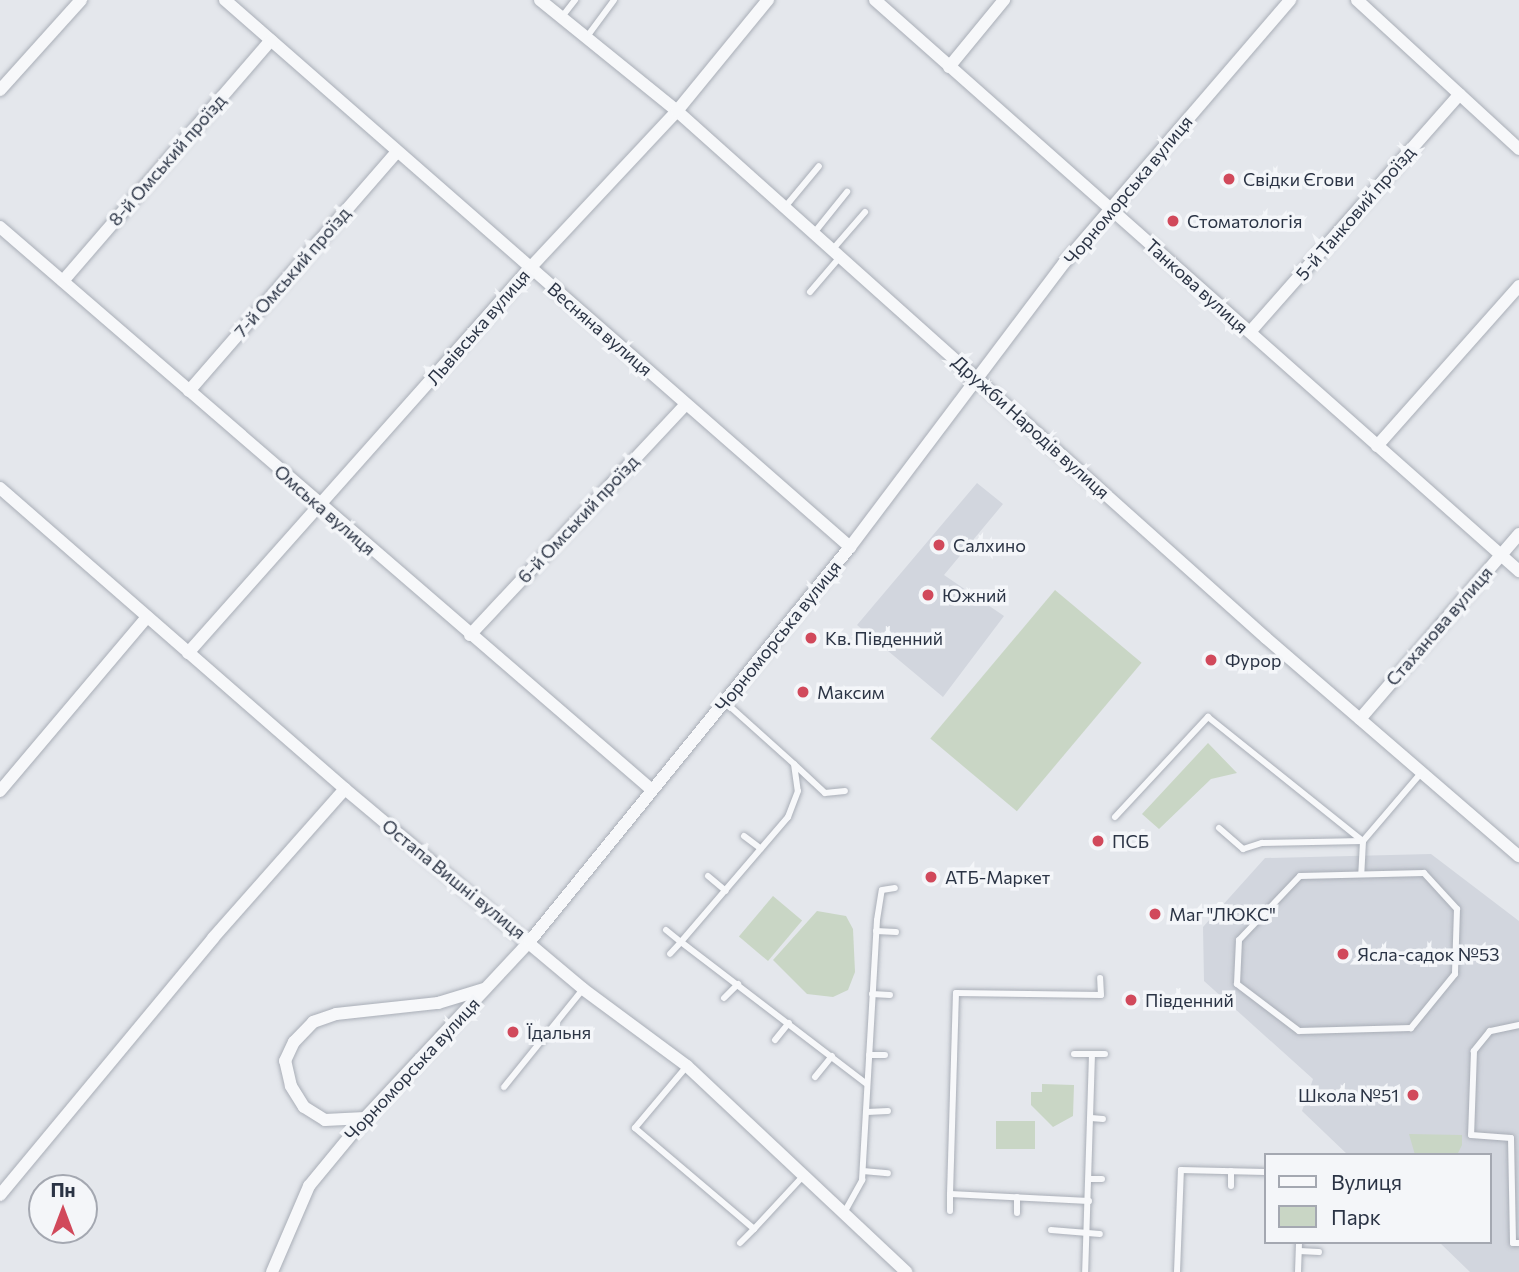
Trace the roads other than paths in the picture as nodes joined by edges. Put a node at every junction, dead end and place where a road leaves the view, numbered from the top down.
1 (80, 0) edge
2 (225, 0) edge
3 (540, 0) edge
4 (575, 0) edge
5 (614, 0) edge
6 (768, 0) edge
7 (875, 0) edge
8 (1004, 0) edge
9 (1290, 0) edge
10 (1357, 0) edge
11 (561, 18) junction
12 (586, 38) junction
13 (271, 40) junction
14 (949, 67) junction
15 (0, 90) edge
16 (1460, 94) junction
17 (677, 111) junction
18 (1519, 149) edge
19 (396, 153) junction
20 (819, 166) dead end
21 (847, 192) dead end
22 (785, 207) junction
23 (1111, 209) junction
24 (866, 212) dead end
25 (0, 227) edge
26 (814, 233) junction
27 (837, 253) junction
28 (530, 268) junction
29 (62, 281) junction
30 (1519, 286) edge
31 (810, 292) dead end
32 (1250, 332) junction
33 (978, 379) junction
34 (189, 391) junction
35 (686, 404) junction
36 (1377, 446) junction
37 (0, 488) edge
38 (320, 506) junction
39 (1519, 534) edge
40 (849, 547) junction
41 (1500, 555) junction
42 (1519, 571) edge
43 (147, 617) junction
44 (470, 635) junction
45 (188, 653) junction
46 (725, 702) junction
47 (1360, 719) junction
48 (794, 764) junction
49 (1424, 770) junction
50 (345, 789) junction
51 (652, 790) junction
52 (0, 791) edge
53 (845, 791) dead end
54 (1115, 817) dead end
55 (1219, 828) dead end
56 (744, 836) dead end
57 (1363, 841) junction
58 (761, 849) junction
59 (1519, 856) edge
60 (1361, 874) junction
61 (708, 876) dead end
62 (895, 888) dead end
63 (726, 891) junction
64 (666, 930) dead end
65 (876, 931) junction
66 (896, 932) dead end
67 (530, 941) junction
68 (681, 942) junction
69 (670, 954) dead end
70 (1100, 978) dead end
71 (738, 984) junction
72 (487, 988) junction
73 (583, 989) junction
74 (872, 994) junction
75 (890, 995) dead end
76 (724, 998) dead end
77 (789, 1023) junction
78 (1519, 1026) edge
79 (775, 1040) dead end
80 (1074, 1054) dead end
81 (1091, 1054) junction
82 (1104, 1054) dead end
83 (869, 1055) junction
84 (885, 1055) dead end
85 (832, 1056) junction
86 (687, 1066) junction
87 (815, 1077) dead end
88 (867, 1084) junction
89 (504, 1087) dead end
90 (888, 1111) dead end
91 (867, 1112) junction
92 (365, 1118) junction
93 (1091, 1118) junction
94 (1103, 1119) dead end
95 (863, 1171) junction
96 (1231, 1171) junction
97 (1264, 1172) edge
98 (888, 1173) dead end
99 (804, 1175) junction
100 (1089, 1179) junction
101 (1102, 1179) dead end
102 (1231, 1186) dead end
103 (950, 1194) junction
104 (0, 1195) edge
105 (1017, 1198) junction
106 (1089, 1201) junction
107 (950, 1211) dead end
108 (845, 1213) junction
109 (1017, 1213) dead end
110 (754, 1228) junction
111 (1051, 1230) dead end
112 (1087, 1231) junction
113 (1100, 1234) dead end
114 (740, 1243) dead end
115 (1519, 1243) edge
116 (1299, 1244) edge
117 (1299, 1251) junction
118 (1319, 1252) dead end
119 (272, 1272) edge
120 (906, 1272) edge
121 (1085, 1272) edge
122 (1177, 1272) edge
123 (1298, 1272) edge

1 - 15 street
2 - 13 street, Весняна вулиця
3 - 11 street, Дружби Народів вулиця
4 - 11 lane
5 - 12 lane
6 - 17 street, Львівська вулиця
7 - 14 street, Танкова вулиця
8 - 14 street
9 - 23 street, Чорноморська вулиця
10 - 16 street
11 - 12 street, Дружби Народів вулиця
12 - 17 street, Дружби Народів вулиця
13 - 19 street, Весняна вулиця
13 - 29 street, 8-й Омський проїзд
14 - 23 street, Танкова вулиця
16 - 18 street
16 - 32 street, 5-й Танковий проїзд
17 - 22 street, Дружби Народів вулиця
17 - 28 street, Львівська вулиця
19 - 28 street, Весняна вулиця
19 - 34 street, 7-й Омський проїзд
20 - 22 lane
21 - 26 lane
22 - 26 street, Дружби Народів вулиця
23 - 32 street, Танкова вулиця
23 - 33 street, Чорноморська вулиця
24 - 27 lane
25 - 29 street, Омська вулиця
26 - 27 street, Дружби Народів вулиця
27 - 31 lane
27 - 33 street, Дружби Народів вулиця
28 - 35 street, Весняна вулиця
28 - 38 street, Львівська вулиця
29 - 34 street, Омська вулиця
30 - 36 street
32 - 36 street, Танкова вулиця
33 - 40 street, Чорноморська вулиця
33 - 47 street, Дружби Народів вулиця
34 - 38 street, Омська вулиця
35 - 40 street, Весняна вулиця
35 - 44 street, 6-й Омський проїзд
36 - 41 street, Танкова вулиця
37 - 43 street, Остапа Вишні вулиця
38 - 44 street, Омська вулиця
38 - 45 street, Львівська вулиця
39 - 41 street, Стаханова вулиця
40 - 46 street, Чорноморська вулиця
41 - 42 street, Танкова вулиця
41 - 47 street, Стаханова вулиця
43 - 45 street, Остапа Вишні вулиця
43 - 52 street
44 - 51 street, Омська вулиця
45 - 50 street, Остапа Вишні вулиця
46 - 48 lane
46 - 51 street, Чорноморська вулиця
47 - 49 street, Дружби Народів вулиця
48 - 53 lane
48 - 58 lane
49 - 57 lane
49 - 59 street, Дружби Народів вулиця
50 - 67 street, Остапа Вишні вулиця
50 - 104 street
51 - 67 street, Чорноморська вулиця
54 - 57 lane
55 - 57 lane
56 - 58 lane
57 - 60 lane
58 - 63 lane
60 - 60 lane
61 - 63 lane
62 - 65 lane
63 - 68 lane
64 - 68 lane
65 - 66 lane
65 - 74 lane
67 - 72 street, Чорноморська вулиця
67 - 73 street, Остапа Вишні вулиця
68 - 69 lane
68 - 71 lane
70 - 103 lane
71 - 76 lane
71 - 77 lane
72 - 92 street, Чорноморська вулиця
72 - 92 street
73 - 86 street, Остапа Вишні вулиця
73 - 89 lane
74 - 75 lane
74 - 83 lane
77 - 79 lane
77 - 85 lane
78 - 115 lane
80 - 81 lane
81 - 82 lane
81 - 93 lane
83 - 84 lane
83 - 88 lane
85 - 87 lane
85 - 88 lane
86 - 99 street, Остапа Вишні вулиця
86 - 110 lane
88 - 91 lane
90 - 91 lane
91 - 95 lane
92 - 119 street, Чорноморська вулиця
93 - 94 lane
93 - 100 lane
95 - 98 lane
95 - 108 lane
96 - 97 lane
96 - 102 lane
96 - 122 lane
99 - 108 street, Остапа Вишні вулиця
99 - 110 lane
100 - 101 lane
100 - 106 lane
103 - 105 lane
103 - 107 lane
105 - 106 lane
105 - 109 lane
106 - 112 lane
108 - 120 street, Остапа Вишні вулиця
110 - 114 lane
111 - 112 lane
112 - 113 lane
112 - 121 lane
116 - 117 lane
117 - 118 lane
117 - 123 lane

